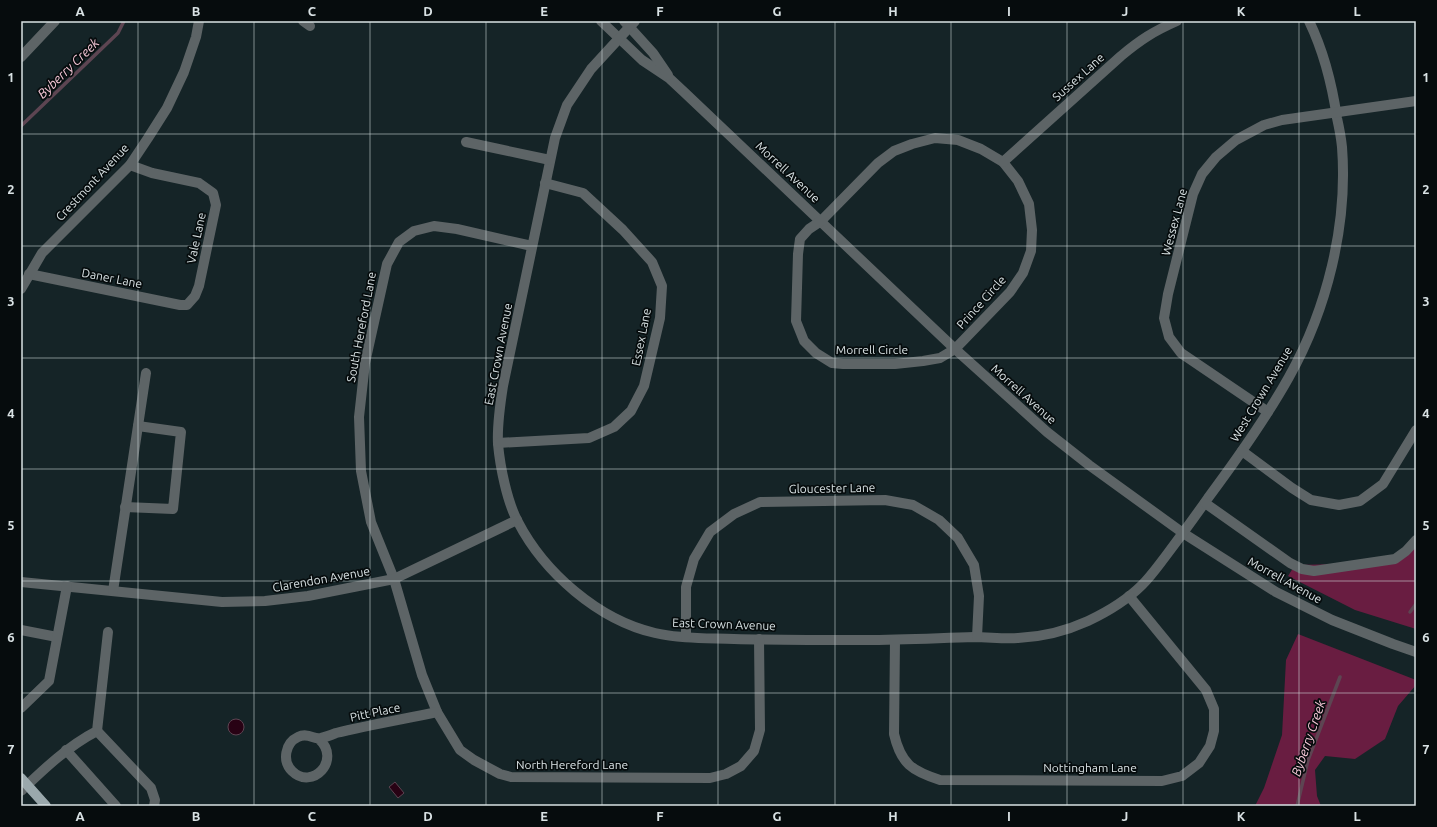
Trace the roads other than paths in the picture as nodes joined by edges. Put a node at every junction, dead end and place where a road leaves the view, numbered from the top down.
1 (54, 21) edge
2 (199, 21) edge
3 (601, 21) edge
4 (1177, 21) edge
5 (1309, 21) edge
6 (629, 23) edge
7 (619, 38) junction
8 (21, 57) edge
9 (669, 78) junction
10 (1416, 101) edge
11 (1336, 112) junction
12 (466, 142) dead end
13 (550, 160) junction
14 (1003, 162) junction
15 (130, 165) junction
16 (545, 183) junction
17 (821, 221) junction
18 (532, 246) junction
19 (29, 274) junction
20 (21, 289) edge
21 (189, 303) joint
22 (955, 349) junction
23 (146, 373) dead end
24 (1268, 412) junction
25 (138, 426) junction
26 (1416, 430) edge
27 (498, 443) junction
28 (1242, 451) junction
29 (1205, 503) junction
30 (126, 507) junction
31 (517, 520) junction
32 (1183, 533) junction
33 (1416, 540) edge
34 (394, 579) junction
35 (21, 582) edge
36 (67, 586) junction
37 (113, 591) junction
38 (1129, 596) junction
39 (21, 630) edge
40 (108, 632) dead end
41 (58, 637) junction
42 (977, 637) junction
43 (686, 638) junction
44 (759, 639) junction
45 (895, 640) junction
46 (1416, 652) edge
47 (21, 708) edge
48 (437, 712) junction
49 (97, 731) junction
50 (319, 739) junction
51 (66, 750) junction
52 (23, 785) edge
53 (46, 806) edge
54 (116, 806) edge
55 (154, 806) edge

1 - 8 street
2 - 15 street, Crestmont Avenue
3 - 7 street, Morrell Avenue
4 - 14 street, Sussex Lane
5 - 11 street, West Crown Avenue
6 - 7 street
6 - 9 street, Morrell Avenue
7 - 9 street, Morrell Avenue
7 - 13 street, East Crown Avenue
9 - 17 street, Morrell Avenue
10 - 11 street, Wessex Lane
11 - 24 street, West Crown Avenue
11 - 24 street, Wessex Lane
12 - 13 street
13 - 16 street, East Crown Avenue
14 - 17 street, Prince Circle
14 - 22 street, Prince Circle
15 - 19 street, Crestmont Avenue
15 - 21 street, Vale Lane
16 - 18 street, East Crown Avenue
16 - 27 street, Essex Lane
17 - 22 street, Morrell Avenue
17 - 22 street, Morrell Circle
18 - 27 street, East Crown Avenue
18 - 34 street, South Hereford Lane
19 - 20 street, Crestmont Avenue
19 - 21 street, Daner Lane
22 - 32 street, Morrell Avenue
23 - 25 street
24 - 28 street, West Crown Avenue
25 - 30 street
25 - 30 street
26 - 28 street
27 - 31 street, East Crown Avenue
28 - 29 street, West Crown Avenue
29 - 32 street, West Crown Avenue
29 - 33 street
30 - 37 street
31 - 34 street, Clarendon Avenue
31 - 43 street, East Crown Avenue
32 - 38 street, East Crown Avenue
32 - 46 street, Morrell Avenue
34 - 37 street, Clarendon Avenue
34 - 48 street, North Hereford Lane
35 - 36 street, Clarendon Avenue
36 - 37 street, Clarendon Avenue
36 - 41 street
38 - 42 street, East Crown Avenue
38 - 45 street, Nottingham Lane
39 - 41 street
40 - 49 street
41 - 47 street
42 - 43 street, Gloucester Lane
42 - 45 street, East Crown Avenue
43 - 44 street, East Crown Avenue
44 - 45 street, East Crown Avenue
44 - 48 street, North Hereford Lane
48 - 50 street, Pitt Place
49 - 51 street
49 - 55 street
50 - 50 street, Pitt Place
51 - 52 street
51 - 54 street
52 - 53 main road

